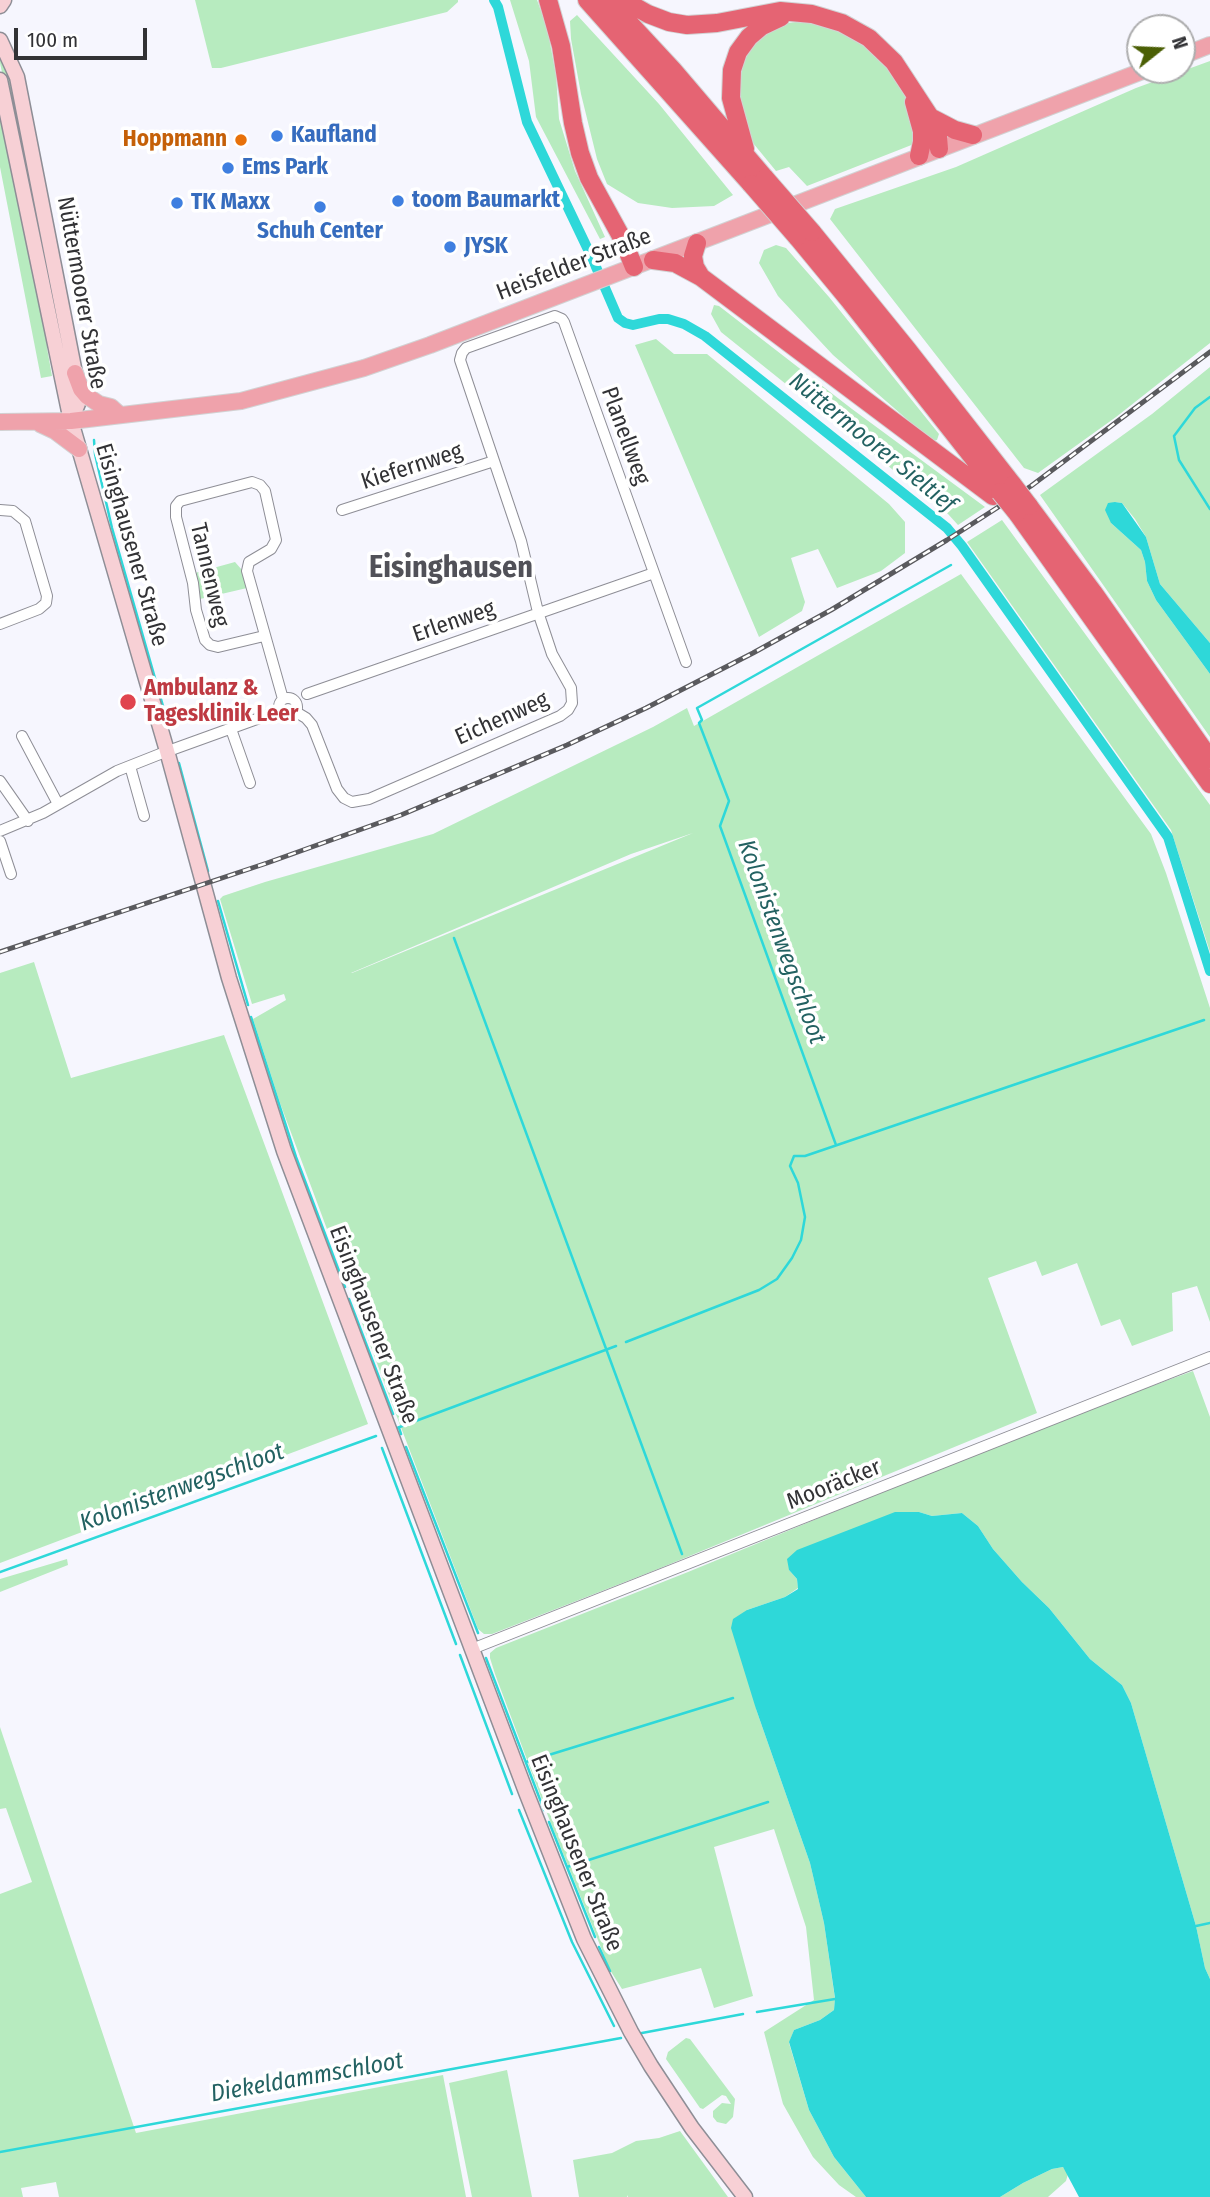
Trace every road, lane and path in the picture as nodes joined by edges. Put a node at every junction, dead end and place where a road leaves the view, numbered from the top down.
1 (4, 0) edge
2 (548, 0) edge
3 (587, 0) edge
4 (608, 0) edge
5 (623, 0) edge
6 (0, 6) edge
7 (798, 12) junction
8 (0, 40) edge
9 (1126, 77) edge
10 (0, 80) edge
11 (909, 86) junction
12 (930, 117) junction
13 (973, 135) junction
14 (939, 149) junction
15 (919, 156) junction
16 (749, 159) junction
17 (758, 181) junction
18 (697, 243) junction
19 (653, 260) junction
20 (634, 267) junction
21 (701, 277) junction
22 (466, 348) joint
23 (75, 373) junction
24 (120, 415) junction
25 (71, 421) junction
26 (0, 422) edge
27 (35, 422) junction
28 (79, 449) junction
29 (494, 461) junction
30 (1010, 499) junction
31 (342, 509) dead end
32 (0, 510) edge
33 (654, 573) junction
34 (538, 612) junction
35 (0, 624) edge
36 (264, 636) junction
37 (686, 662) dead end
38 (307, 694) dead end
39 (283, 699) junction
40 (279, 711) junction
41 (296, 712) junction
42 (231, 729) junction
43 (22, 736) dead end
44 (167, 751) junction
45 (1210, 758) edge
46 (130, 766) junction
47 (0, 781) edge
48 (250, 783) dead end
49 (1210, 784) edge
50 (58, 804) junction
51 (144, 816) dead end
52 (28, 821) junction
53 (0, 831) edge
54 (0, 841) edge
55 (11, 874) dead end
56 (1210, 1357) edge
57 (472, 1649) junction
58 (745, 2197) edge

1 - 6 street
2 - 20 highway
3 - 17 highway
4 - 16 highway
5 - 7 highway
7 - 11 highway
7 - 16 highway
8 - 23 street, Nüttermoorer Straße
9 - 13 main road, Heisfelder Straße
10 - 25 street, Nüttermoorer Straße
11 - 12 highway
11 - 15 highway
12 - 13 highway
12 - 14 highway
13 - 14 main road, Heisfelder Straße
14 - 15 main road, Heisfelder Straße
15 - 18 main road, Heisfelder Straße
16 - 17 highway
17 - 30 highway, bridge
18 - 19 main road, Heisfelder Straße
18 - 21 highway
19 - 20 main road, Heisfelder Straße
19 - 21 highway
20 - 24 main road, Heisfelder Straße
21 - 30 highway
22 - 29 street, Eichenweg
22 - 33 street, Planellweg
23 - 24 main road
23 - 25 street, Nüttermoorer Straße
24 - 25 main road, Heisfelder Straße
25 - 27 main road, Heisfelder Straße
25 - 28 street, Eisinghausener Straße
26 - 27 main road, Heisfelder Straße
27 - 28 main road
28 - 44 street, Eisinghausener Straße
29 - 31 street, Kiefernweg
29 - 34 street, Eichenweg
30 - 45 highway
30 - 49 highway
32 - 35 street
33 - 34 street, Erlenweg
33 - 37 street, Planellweg
34 - 38 street, Erlenweg
34 - 41 street, Eichenweg
36 - 36 street, Tannenweg
36 - 39 street, Tannenweg
39 - 40 street
39 - 41 street
40 - 41 street
40 - 42 street
42 - 44 street
42 - 48 street
43 - 50 street
44 - 46 street
44 - 57 street, Eisinghausener Straße
46 - 50 street
46 - 51 street
47 - 52 street
50 - 52 street
52 - 53 street
54 - 55 street
56 - 57 street, Mooräcker
57 - 58 street, Eisinghausener Straße

